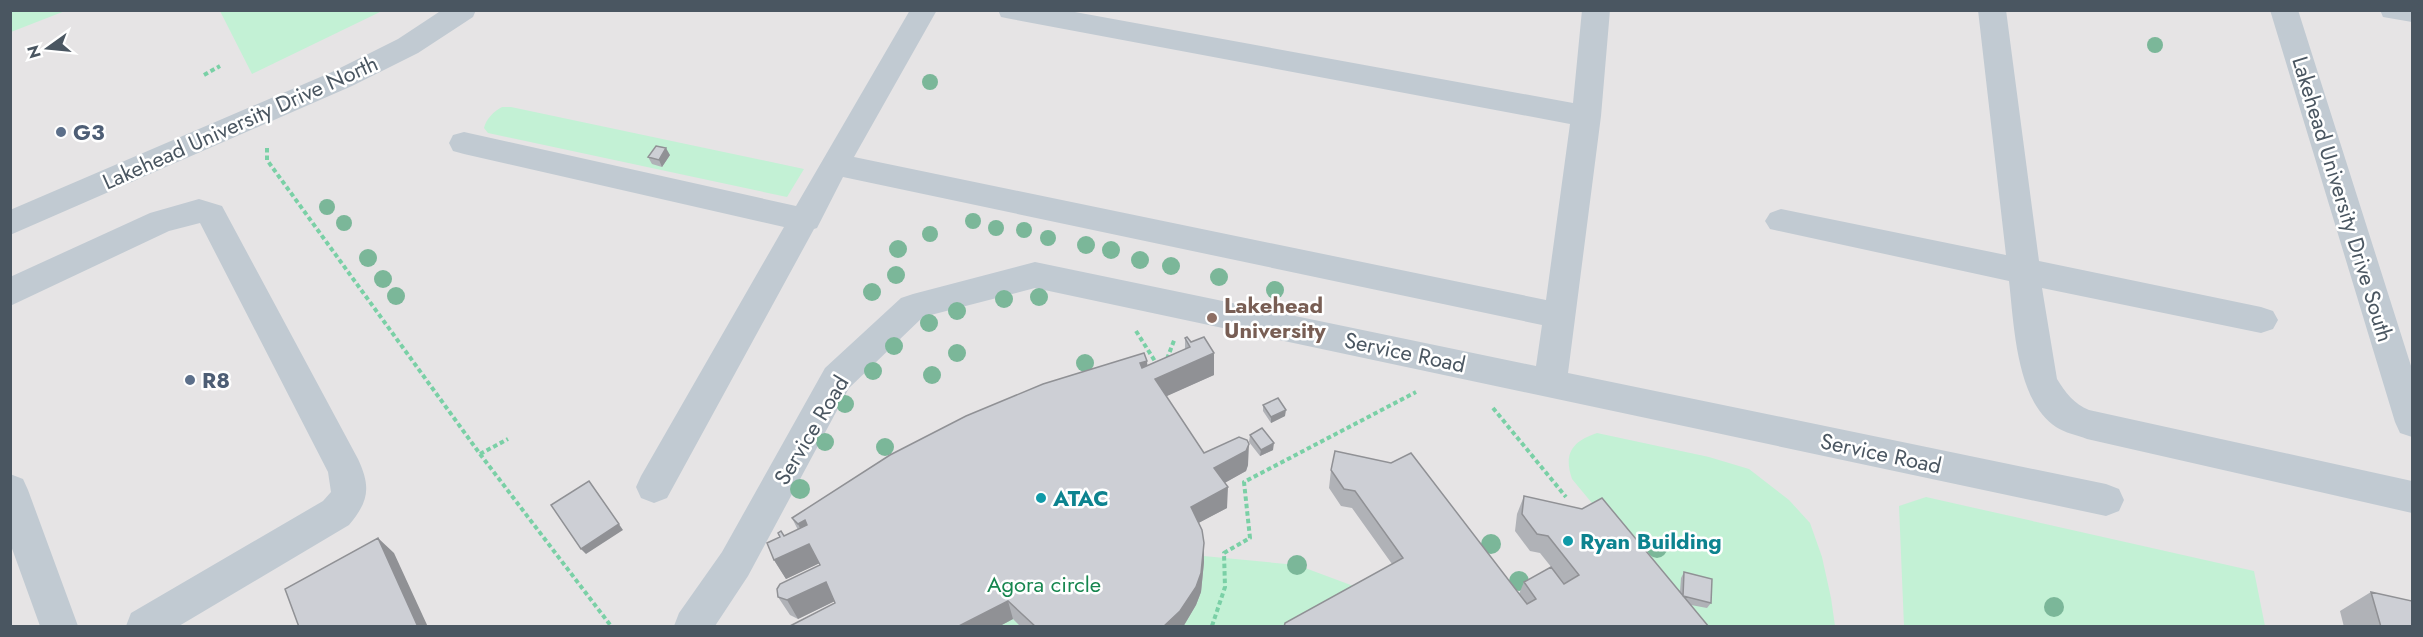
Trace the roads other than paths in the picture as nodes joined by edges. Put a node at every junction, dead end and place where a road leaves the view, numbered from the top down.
1 (463, 10) edge
2 (924, 10) edge
3 (1011, 10) edge
4 (1596, 10) edge
5 (1992, 10) edge
6 (2284, 10) edge
7 (2393, 10) edge
8 (2412, 13) edge
9 (1586, 116) junction
10 (464, 143) dead end
11 (834, 164) junction
12 (806, 220) junction
13 (1781, 222) dead end
14 (10, 223) edge
15 (2024, 271) junction
16 (10, 293) edge
17 (1560, 316) junction
18 (2261, 320) dead end
19 (1550, 382) junction
20 (2412, 422) edge
21 (654, 487) dead end
22 (10, 490) edge
23 (2412, 496) edge
24 (2106, 500) dead end
25 (21, 546) edge
26 (59, 627) edge
27 (145, 627) edge
28 (693, 627) edge

1 - 14 lane, Lakehead University Drive North
2 - 11 lane
3 - 9 lane
4 - 9 lane
5 - 15 lane
6 - 20 lane, Lakehead University Drive South
7 - 8 lane
9 - 17 lane
10 - 12 lane
11 - 12 lane
11 - 17 lane
12 - 21 lane
13 - 15 lane
15 - 18 lane
15 - 23 lane
16 - 27 lane
17 - 19 lane
19 - 24 lane, Service Road
19 - 28 lane, Service Road
22 - 25 lane
25 - 26 lane

